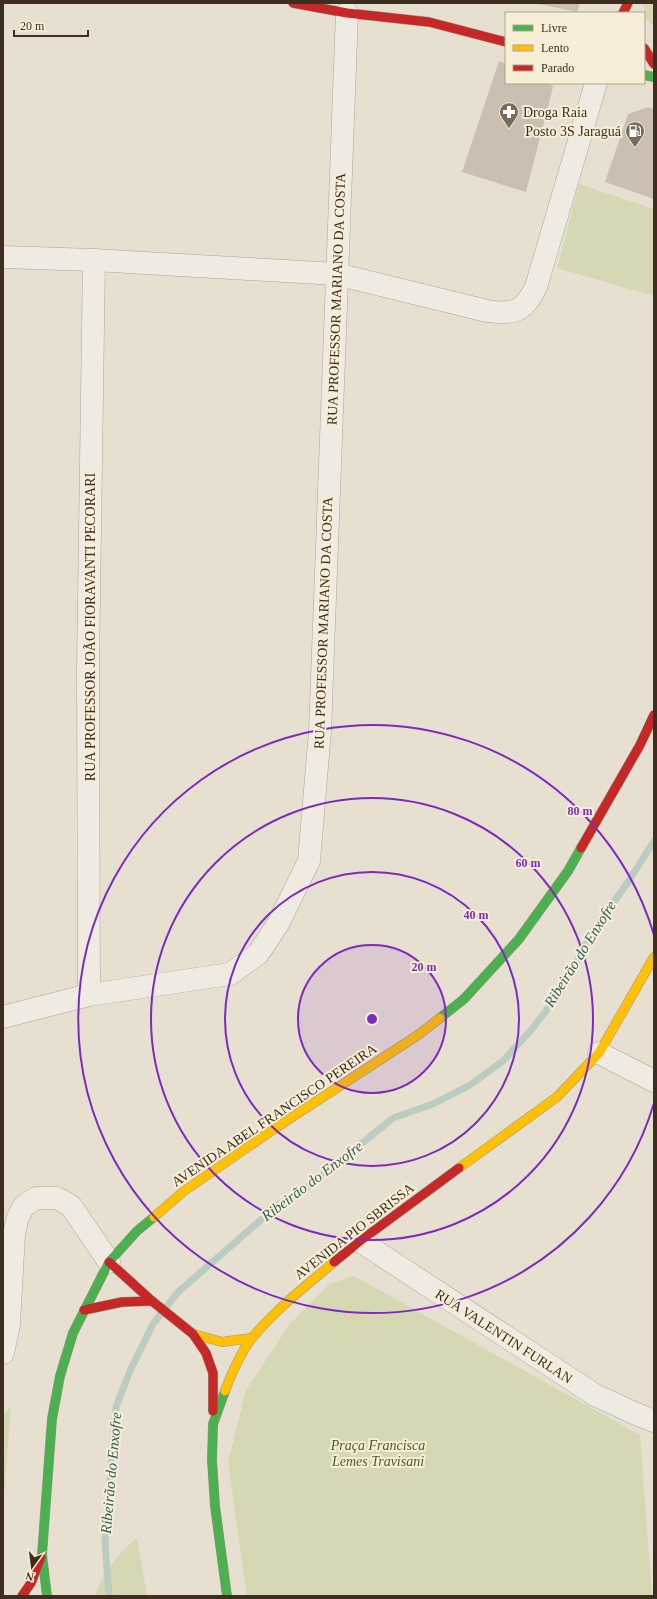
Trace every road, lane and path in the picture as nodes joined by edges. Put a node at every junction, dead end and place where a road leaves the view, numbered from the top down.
1 (293, 3) edge
2 (628, 3) edge
3 (624, 12) edge
4 (347, 13) junction
5 (505, 42) edge
6 (645, 50) edge
7 (654, 64) edge
8 (596, 84) edge
9 (3, 257) edge
10 (94, 260) junction
11 (336, 274) junction
12 (654, 715) edge
13 (654, 957) edge
14 (89, 995) junction
15 (3, 1016) edge
16 (599, 1053) junction
17 (654, 1081) edge
18 (360, 1241) junction
19 (109, 1262) junction
20 (154, 1303) junction
21 (84, 1310) junction
22 (190, 1332) junction
23 (252, 1338) junction
24 (3, 1353) edge
25 (654, 1421) edge
26 (213, 1424) junction
27 (42, 1556) junction
28 (22, 1596) edge
29 (47, 1596) edge
30 (227, 1596) edge

1 - 4 main road
2 - 3 main road
4 - 5 main road
4 - 11 street, RUA PROFESSOR MARIANO DA COSTA
6 - 7 main road
8 - 11 street
9 - 10 street
10 - 11 street
10 - 14 street, RUA PROFESSOR JOÃO FIORAVANTI PECORARI
11 - 14 street, RUA PROFESSOR MARIANO DA COSTA
12 - 19 main road, AVENIDA ABEL FRANCISCO PEREIRA
13 - 16 main road, AVENIDA PIO SBRISSA
14 - 15 street, RUA PROFESSOR MARIANO DA COSTA
16 - 17 street
16 - 18 main road, AVENIDA PIO SBRISSA
18 - 23 main road, AVENIDA PIO SBRISSA
18 - 25 street, RUA VALENTIN FURLAN
19 - 20 main road
19 - 21 main road, AVENIDA ABEL FRANCISCO PEREIRA
19 - 24 street
20 - 21 main road
20 - 22 main road
21 - 27 main road, AVENIDA ABEL FRANCISCO PEREIRA
22 - 23 main road
22 - 26 main road
23 - 26 main road, AVENIDA PIO SBRISSA
26 - 30 main road, AVENIDA PIO SBRISSA
27 - 28 main road
27 - 29 main road, AVENIDA ABEL FRANCISCO PEREIRA

